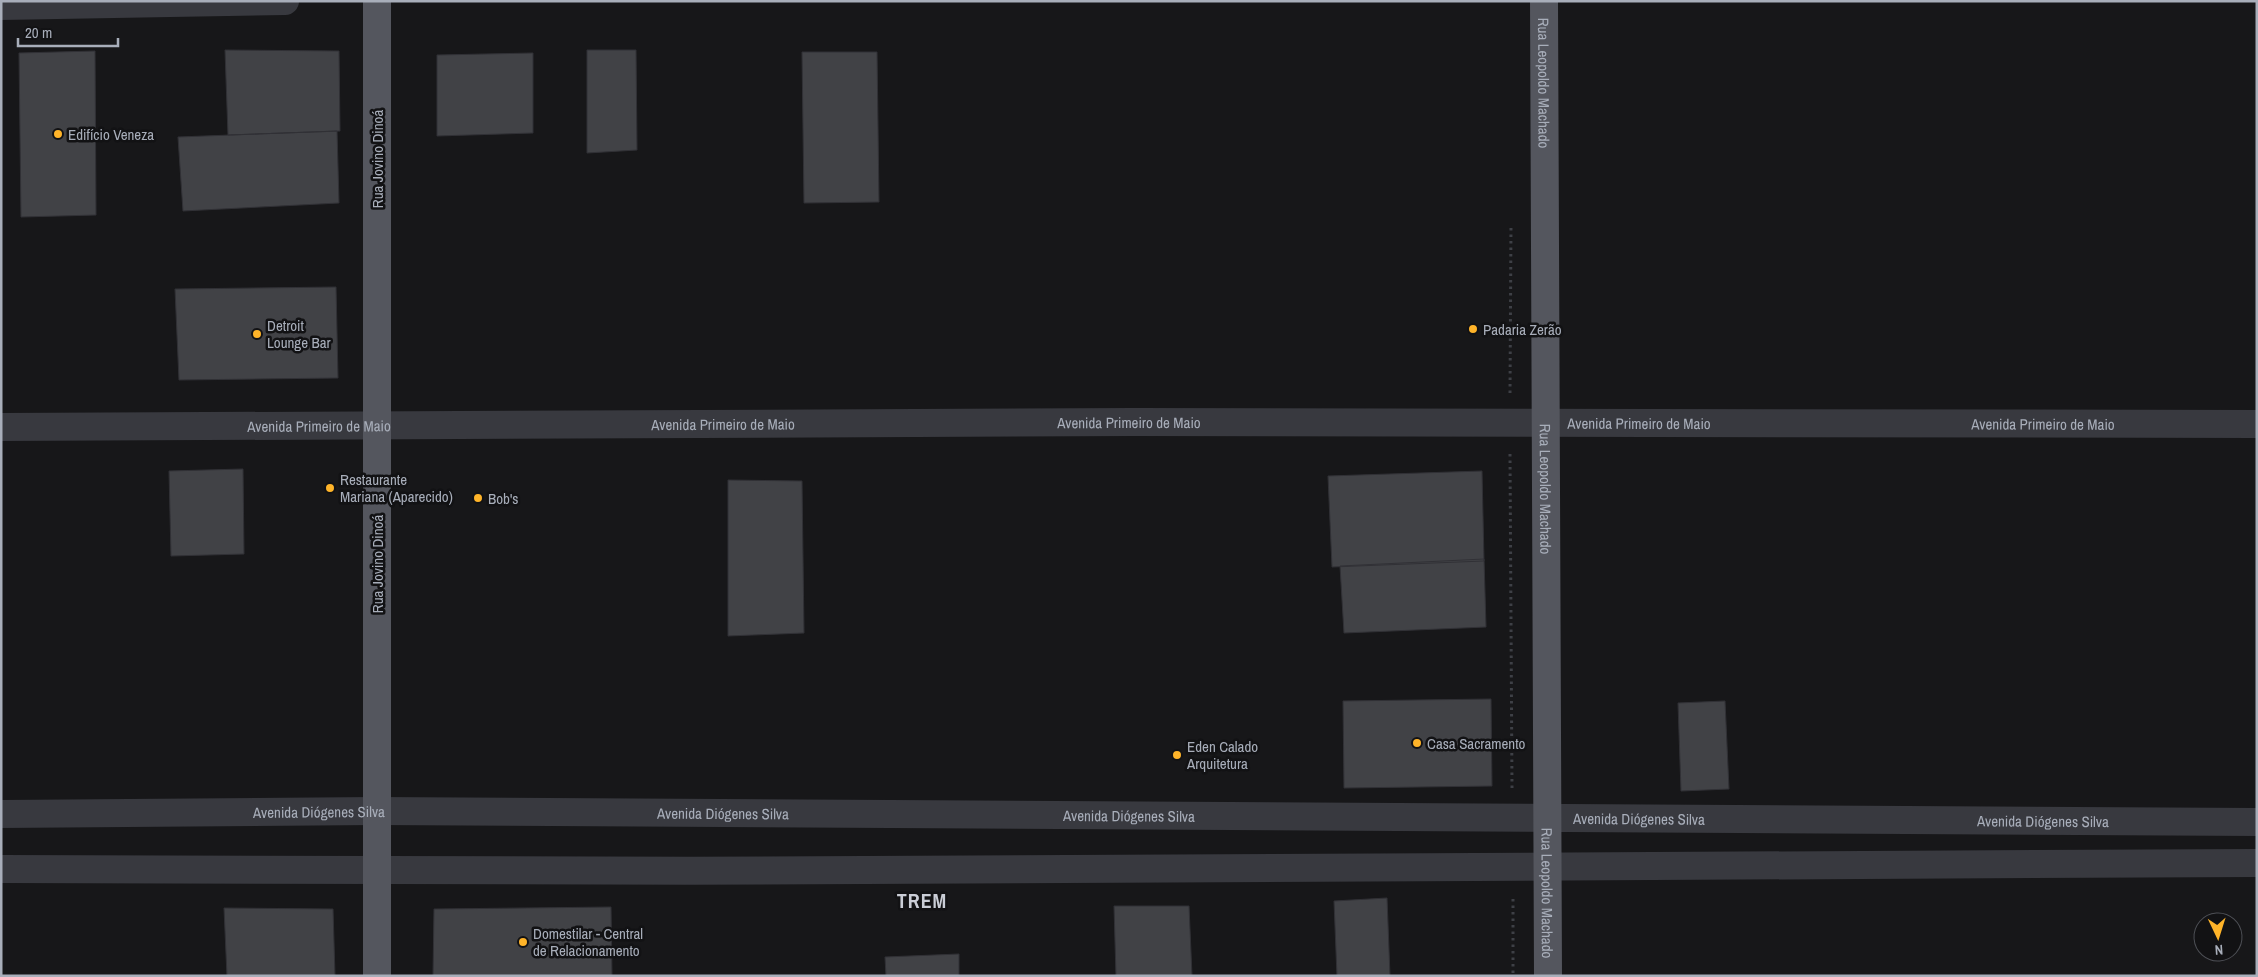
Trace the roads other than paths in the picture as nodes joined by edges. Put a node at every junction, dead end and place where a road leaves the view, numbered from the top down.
1 (285, 1) edge
2 (377, 1) edge
3 (1544, 1) edge
4 (1, 6) edge
5 (1546, 422) junction
6 (2257, 424) edge
7 (1, 427) edge
8 (377, 427) junction
9 (376, 811) junction
10 (1, 814) edge
11 (1547, 817) junction
12 (2257, 822) edge
13 (2257, 863) edge
14 (1, 869) edge
15 (1547, 870) junction
16 (376, 871) junction
17 (376, 976) edge
18 (1548, 976) edge

1 - 4 street
2 - 8 main road, Rua Jovino Dinoá
3 - 5 main road, Rua Leopoldo Machado
5 - 6 street, Avenida Primeiro de Maio
5 - 8 street, Avenida Primeiro de Maio
5 - 11 main road, Rua Leopoldo Machado
7 - 8 street, Avenida Primeiro de Maio
8 - 9 main road, Rua Jovino Dinoá
9 - 10 street, Avenida Diógenes Silva
9 - 11 street, Avenida Diógenes Silva
9 - 16 main road, Rua Jovino Dinoá
11 - 12 street, Avenida Diógenes Silva
11 - 15 main road, Rua Leopoldo Machado
13 - 15 street
14 - 16 street
15 - 16 street
15 - 18 main road, Rua Leopoldo Machado
16 - 17 main road, Rua Jovino Dinoá

